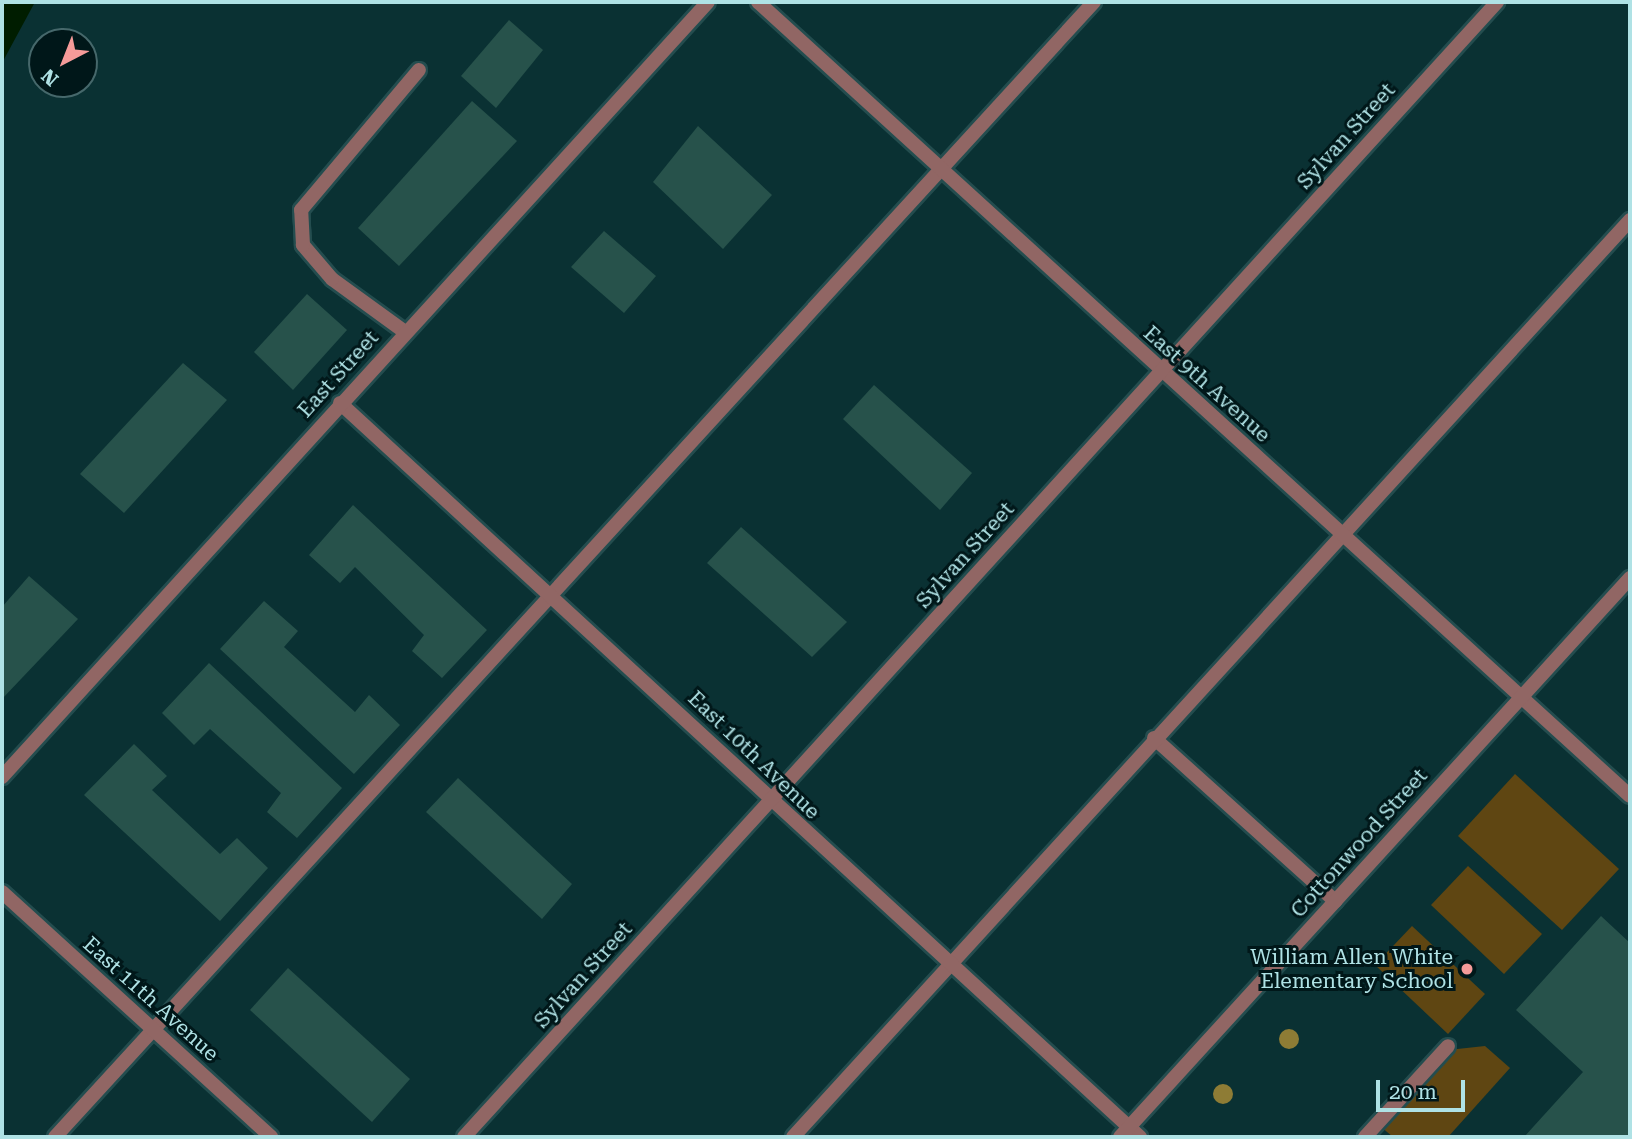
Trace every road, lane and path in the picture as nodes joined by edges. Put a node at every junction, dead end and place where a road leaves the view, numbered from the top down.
1 (708, 2) edge
2 (758, 2) edge
3 (1094, 2) edge
4 (1497, 2) edge
5 (419, 70) dead end
6 (940, 171) junction
7 (1630, 220) edge
8 (405, 332) junction
9 (1161, 370) junction
10 (340, 403) junction
11 (1342, 535) junction
12 (1630, 578) edge
13 (550, 593) junction
14 (1522, 697) junction
15 (1154, 738) junction
16 (2, 777) edge
17 (1630, 796) edge
18 (770, 801) junction
19 (2, 892) edge
20 (1335, 901) junction
21 (950, 965) junction
22 (153, 1030) junction
23 (1448, 1046) dead end
24 (1129, 1134) edge
25 (55, 1137) edge
26 (271, 1137) edge
27 (464, 1137) edge
28 (793, 1137) edge
29 (1364, 1137) edge

1 - 8 street, East Street
2 - 6 street, East 9th Avenue
3 - 6 street
4 - 9 street, Sylvan Street
5 - 8 street
6 - 9 street, East 9th Avenue
6 - 13 street
7 - 11 street
8 - 10 street, East Street
9 - 11 street, East 9th Avenue
9 - 18 street, Sylvan Street
10 - 13 street, East 10th Avenue
10 - 16 street, East Street
11 - 14 street, East 9th Avenue
11 - 15 street
12 - 14 street, Cottonwood Street
13 - 18 street, East 10th Avenue
13 - 22 street
14 - 17 street, East 9th Avenue
14 - 20 street, Cottonwood Street
15 - 20 street
15 - 21 street
18 - 21 street, East 10th Avenue
18 - 27 street, Sylvan Street
19 - 22 street, East 11th Avenue
20 - 24 street, Cottonwood Street
21 - 24 street, East 10th Avenue
21 - 28 street
22 - 25 street
22 - 26 street, East 11th Avenue
23 - 29 street

